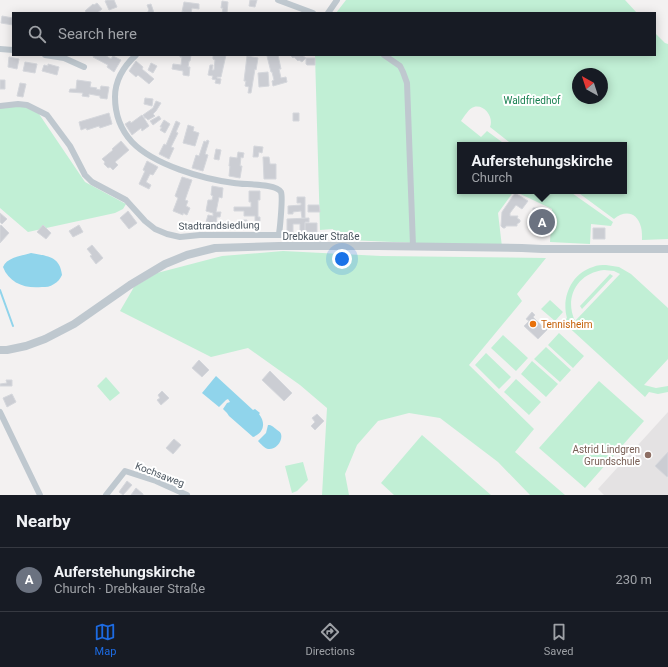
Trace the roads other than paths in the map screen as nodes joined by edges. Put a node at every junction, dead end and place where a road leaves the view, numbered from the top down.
1 (278, 0) edge
2 (337, 0) edge
3 (309, 12) edge
4 (329, 12) edge
5 (0, 49) edge
6 (12, 50) edge
7 (51, 56) edge
8 (135, 56) edge
9 (385, 56) edge
10 (84, 67) dead end
11 (0, 106) edge
12 (279, 234) junction
13 (319, 246) junction
14 (413, 246) junction
15 (668, 249) edge
16 (0, 350) edge
17 (0, 412) edge
18 (40, 495) edge
19 (106, 495) edge
20 (187, 495) edge

1 - 3 street
2 - 4 street
5 - 6 street
7 - 10 street
8 - 12 street
9 - 14 street
11 - 12 street, Stadtrandsiedlung
12 - 13 street, Stadtrandsiedlung
13 - 14 street, Drebkauer Straße
13 - 16 street, Drebkauer Straße
14 - 15 street, Drebkauer Straße
17 - 18 street
19 - 20 street, Kochsaweg

